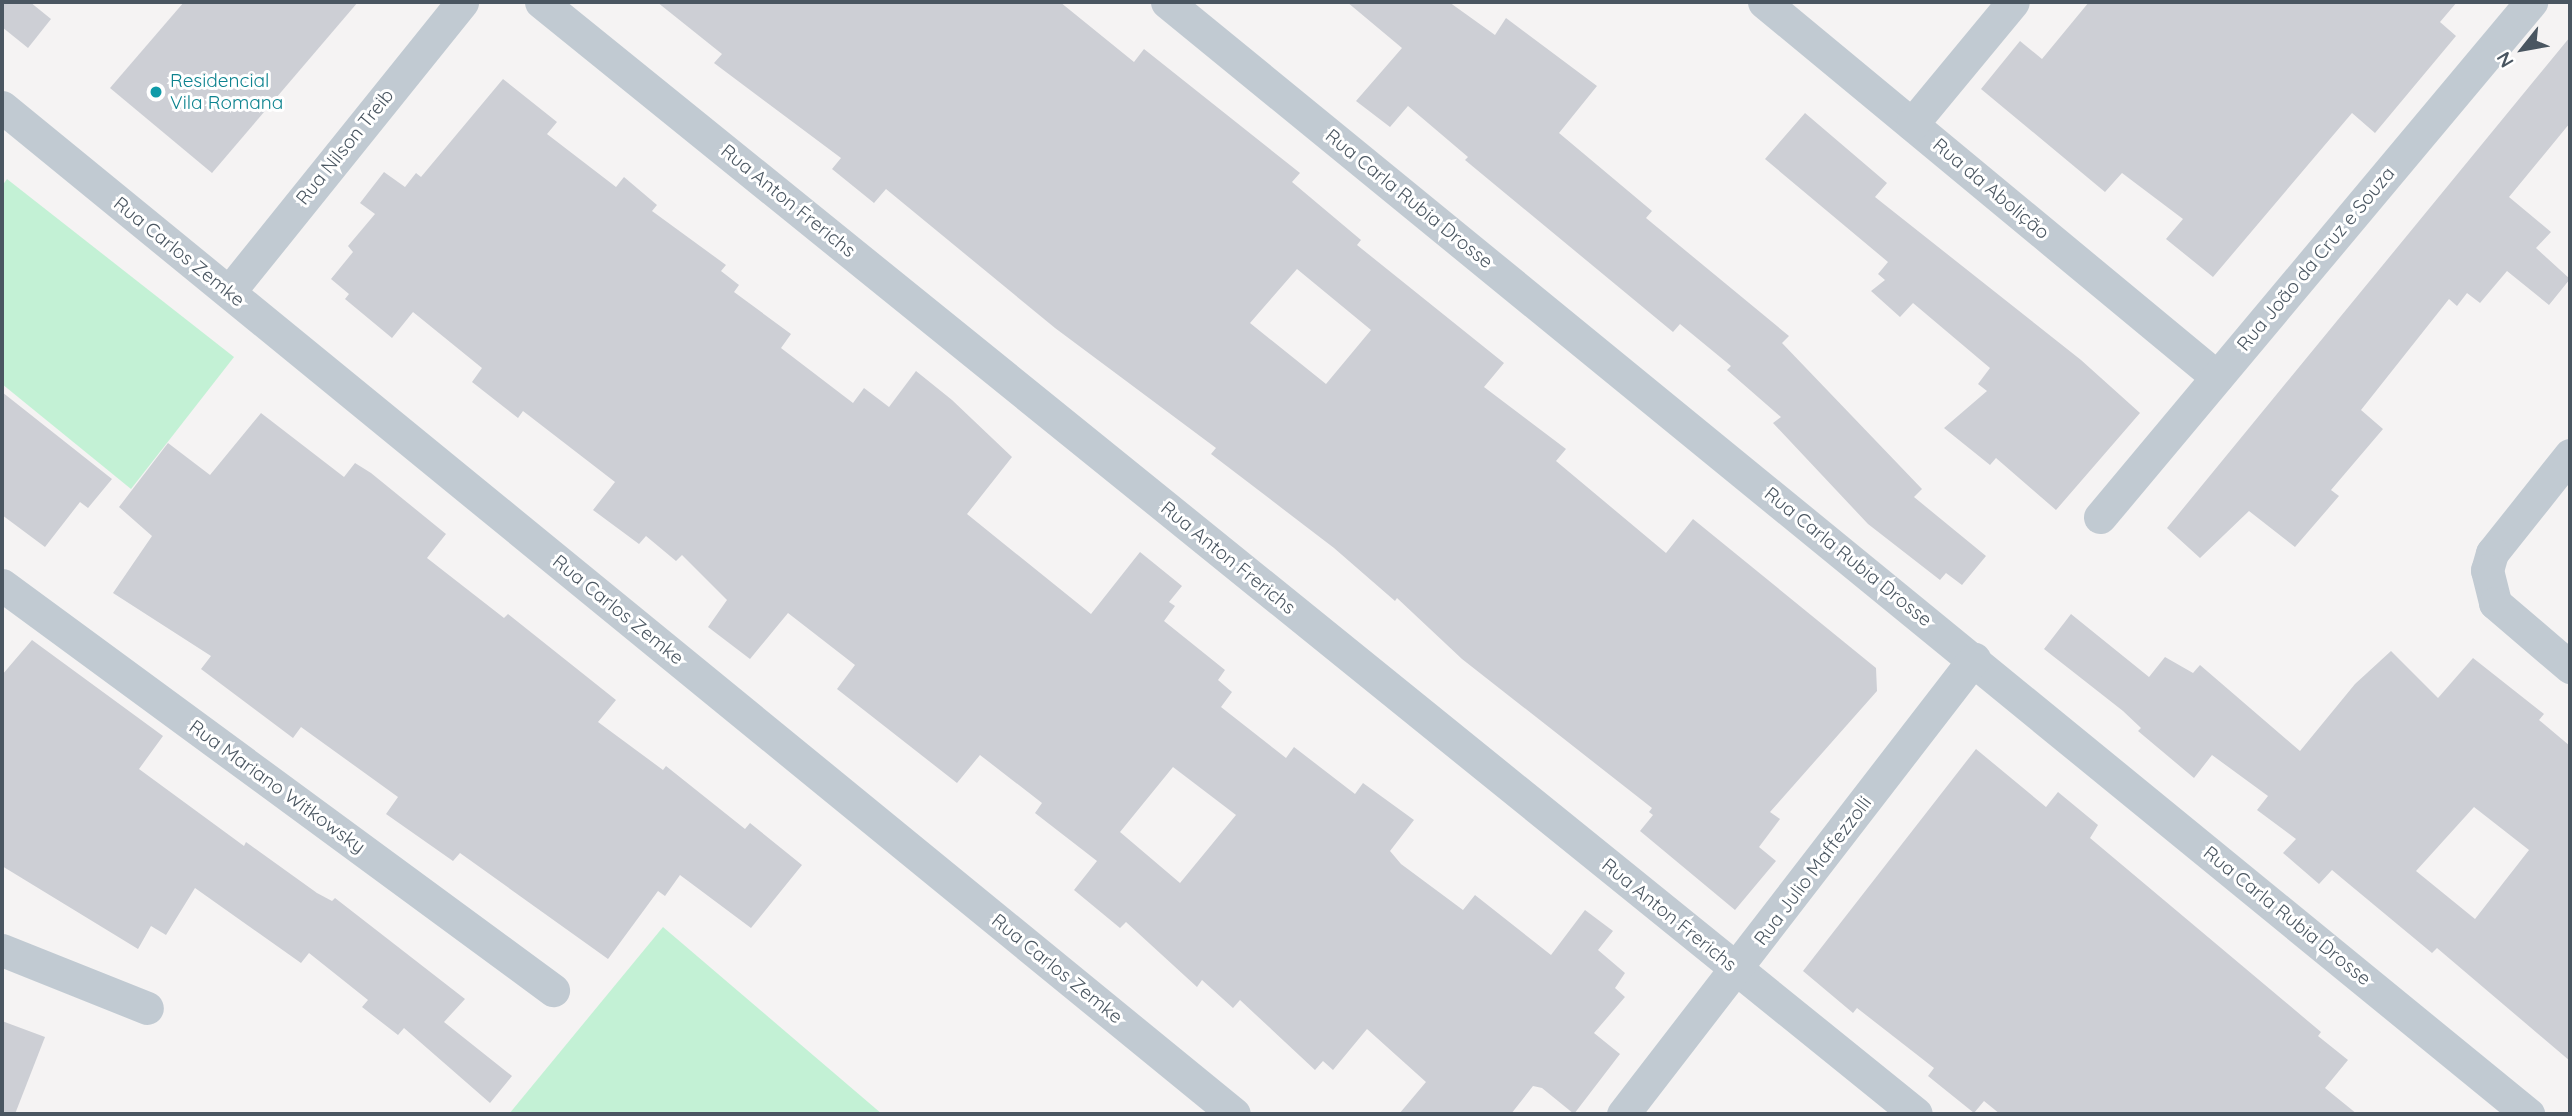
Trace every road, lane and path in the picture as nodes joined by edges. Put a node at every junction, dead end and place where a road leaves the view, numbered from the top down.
1 (461, 2) edge
2 (541, 2) edge
3 (1167, 2) edge
4 (1765, 2) edge
5 (2013, 2) edge
6 (2531, 2) edge
7 (2, 107) edge
8 (1912, 124) junction
9 (229, 292) junction
10 (2217, 377) junction
11 (2570, 455) edge
12 (2099, 517) dead end
13 (2, 584) edge
14 (1974, 659) junction
15 (2570, 667) edge
16 (2, 950) edge
17 (1738, 970) junction
18 (553, 990) dead end
19 (147, 1008) dead end
20 (1234, 1114) edge
21 (1623, 1114) edge
22 (1916, 1114) edge
23 (2528, 1114) edge

1 - 9 street, Rua Nilson Treib
2 - 17 street, Rua Anton Frerichs
3 - 14 street, Rua Carla Rubia Drosse
4 - 8 street, Rua da Abolição
5 - 8 street
6 - 10 street, Rua João da Cruz e Souza
7 - 9 street, Rua Carlos Zemke
8 - 10 street, Rua da Abolição
9 - 20 street, Rua Carlos Zemke
10 - 12 street, Rua João da Cruz e Souza
11 - 15 street
13 - 18 street, Rua Mariano Witkowsky
14 - 17 street, Rua Julio Maffezzolli
14 - 23 street, Rua Carla Rubia Drosse
16 - 19 street
17 - 21 street, Rua Julio Maffezzolli
17 - 22 street, Rua Anton Frerichs

